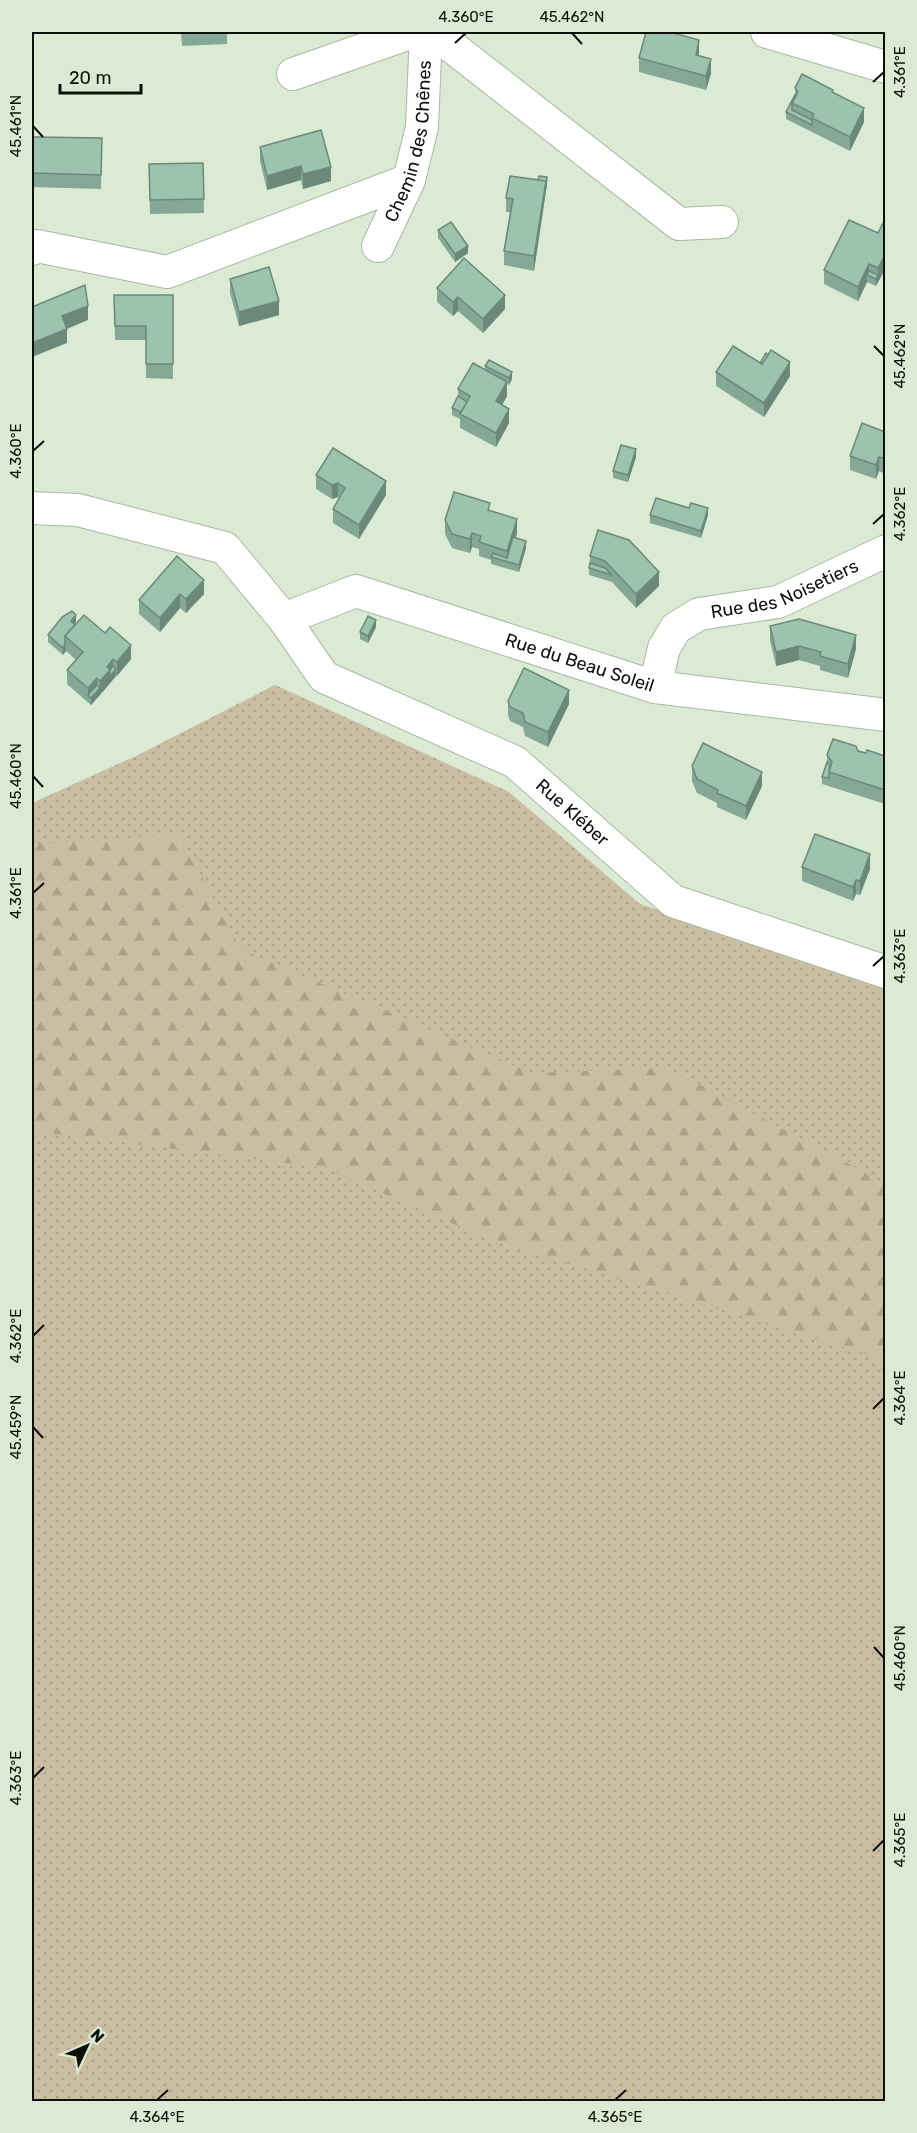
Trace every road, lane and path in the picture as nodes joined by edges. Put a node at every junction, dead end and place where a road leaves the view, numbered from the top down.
1 (412, 32) edge
2 (426, 32) edge
3 (433, 32) edge
4 (767, 32) edge
5 (885, 67) edge
6 (292, 74) dead end
7 (409, 180) junction
8 (722, 222) dead end
9 (378, 246) dead end
10 (32, 249) edge
11 (32, 508) edge
12 (885, 552) edge
13 (284, 619) junction
14 (655, 687) junction
15 (885, 715) edge
16 (885, 972) edge

1 - 6 street
2 - 7 street, Chemin des Chênes
3 - 8 street
4 - 5 street
7 - 9 street, Chemin des Chênes
7 - 10 street
11 - 13 street
12 - 14 street, Rue des Noisetiers
13 - 14 street, Rue du Beau Soleil
13 - 16 street, Rue Kléber
14 - 15 street, Rue du Beau Soleil

